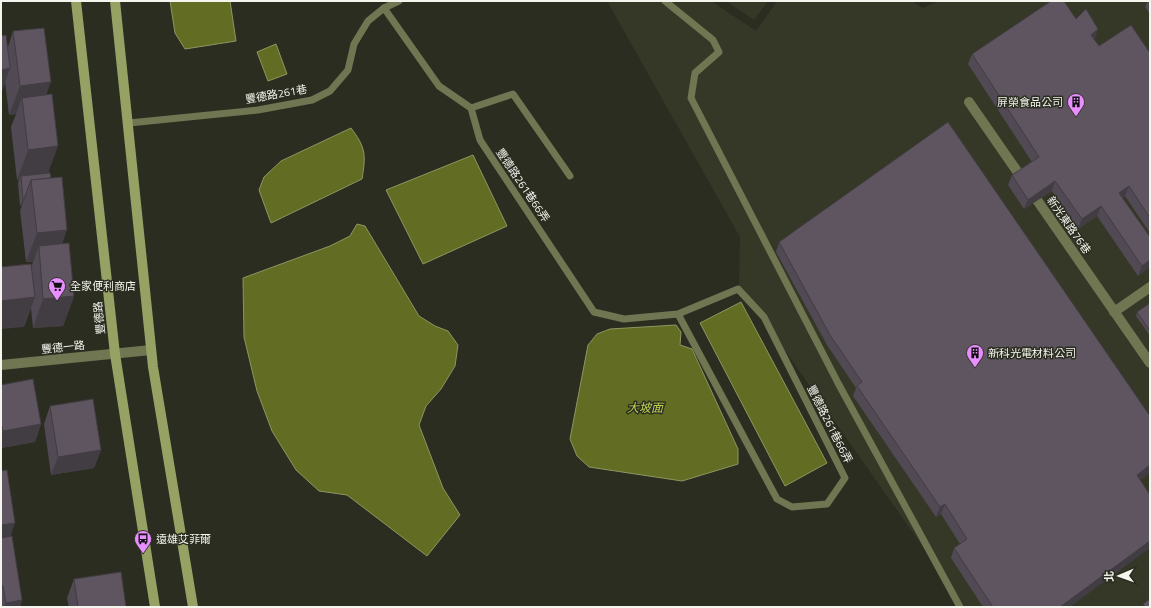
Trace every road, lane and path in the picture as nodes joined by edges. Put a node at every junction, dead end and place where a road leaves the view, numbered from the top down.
1 (76, 1) edge
2 (115, 1) edge
3 (400, 1) edge
4 (665, 1) edge
5 (384, 8) junction
6 (970, 102) dead end
7 (471, 108) junction
8 (129, 123) junction
9 (570, 176) dead end
10 (1150, 287) edge
11 (1114, 312) junction
12 (678, 314) junction
13 (151, 350) junction
14 (115, 354) junction
15 (1150, 363) edge
16 (1, 365) edge
17 (155, 607) edge
18 (193, 607) edge
19 (960, 607) edge

1 - 14 main road, 豐德路
2 - 8 main road
3 - 5 lane, 豐德路261巷
4 - 19 lane
5 - 7 lane
5 - 8 lane, 豐德路261巷
6 - 11 street, 新光東路76巷
7 - 9 lane
7 - 12 lane, 豐德路261巷66弄
8 - 13 main road
10 - 11 street
11 - 15 street, 新光東路76巷
12 - 12 lane, 豐德路261巷66弄
13 - 14 street, 豐德一路
13 - 18 main road
14 - 16 street, 豐德一路
14 - 17 main road, 豐德路

